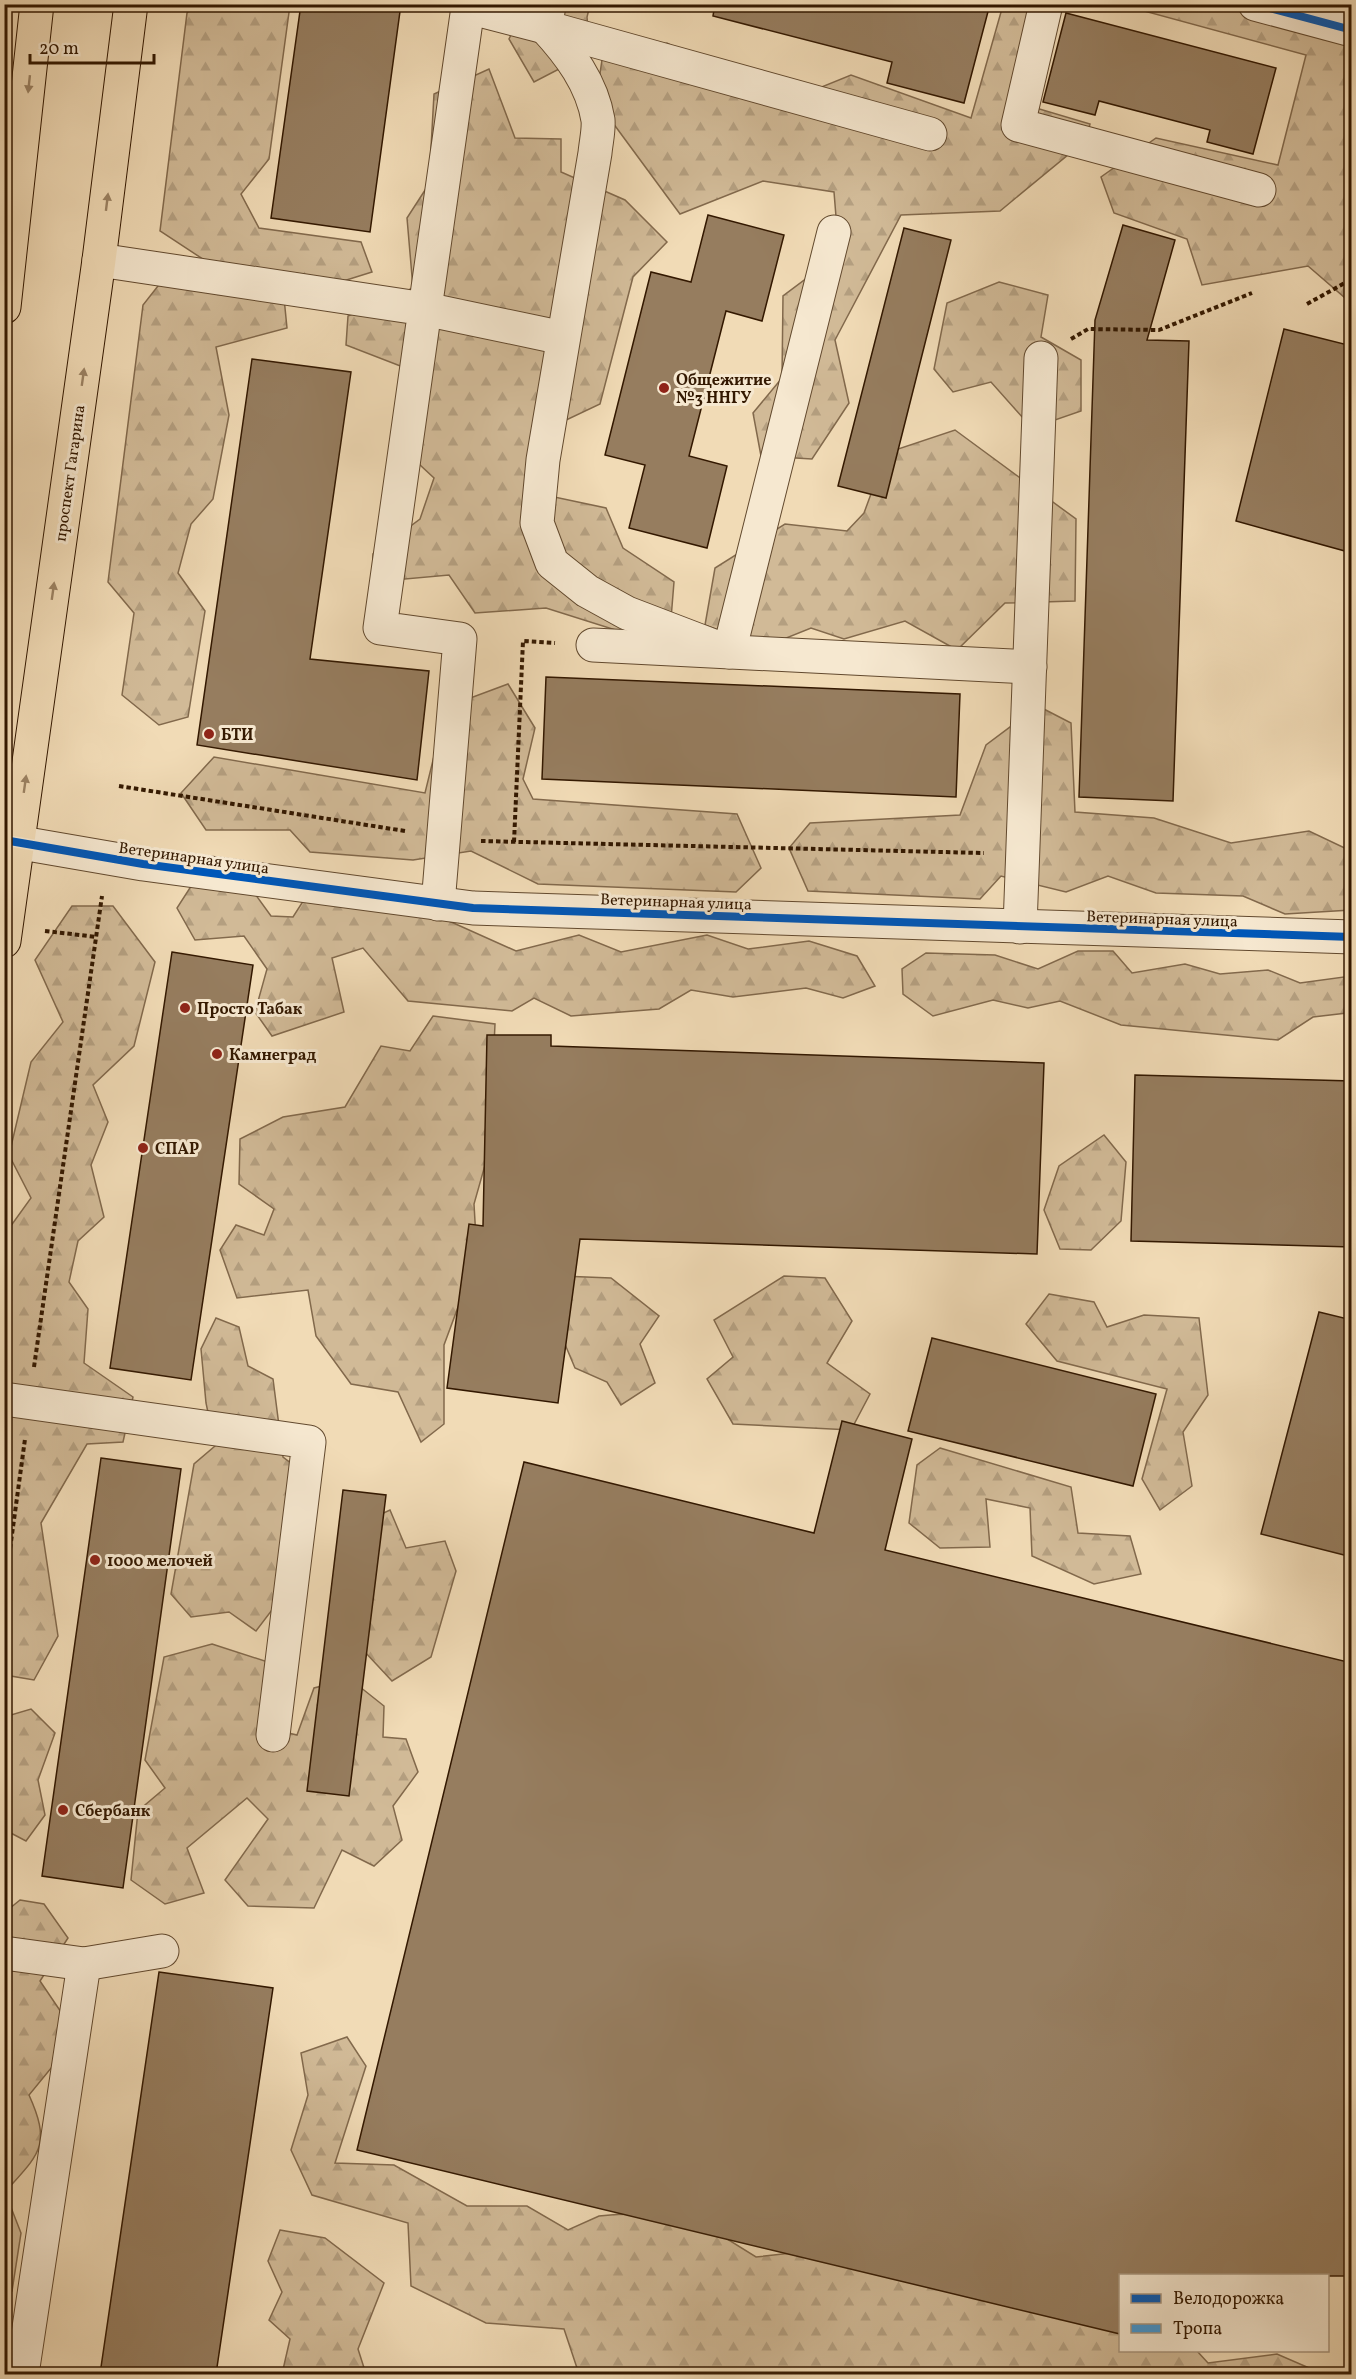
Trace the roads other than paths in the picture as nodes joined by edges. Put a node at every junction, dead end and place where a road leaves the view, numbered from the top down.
1 (37, 4) edge
2 (131, 4) edge
3 (1046, 4) edge
4 (1255, 4) edge
5 (547, 16) edge
6 (1352, 30) edge
7 (930, 134) dead end
8 (1258, 190) dead end
9 (834, 232) dead end
10 (99, 260) junction
11 (6, 289) edge
12 (425, 309) junction
13 (563, 338) junction
14 (1041, 358) road end
15 (593, 645) road end
16 (729, 652) junction
17 (1030, 667) junction
18 (11, 841) edge
19 (438, 904) junction
20 (1020, 927) junction
21 (1352, 937) edge
22 (4, 941) edge
23 (17, 1401) edge
24 (273, 1735) dead end
25 (162, 1951) dead end
26 (4, 1953) edge
27 (84, 1964) junction
28 (22, 2374) edge

1 -> 11 main road
10 -> 2 main road, проспект Гагарина
3 - 8 street
4 - 6 street
5 - 7 street
5 - 12 street
5 - 13 street
9 - 16 street
10 - 12 street
18 -> 10 main road, проспект Гагарина
12 - 13 street
12 - 19 street
13 - 16 street
14 - 17 street
15 - 16 street
16 - 17 street
17 - 20 street
18 - 19 street, Ветеринарная улица
18 - 22 main road, проспект Гагарина
19 - 20 street, Ветеринарная улица
20 - 21 street, Ветеринарная улица
23 - 24 street
25 - 27 street
26 - 27 street
27 - 28 street

